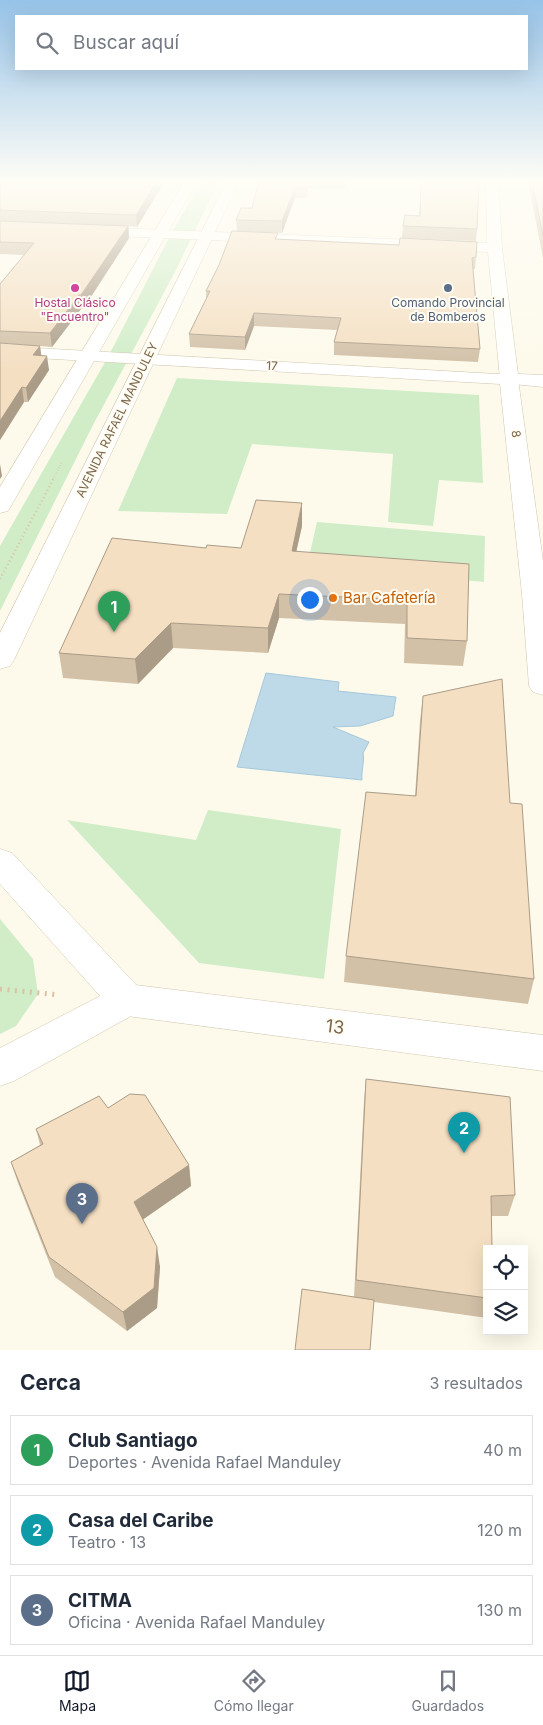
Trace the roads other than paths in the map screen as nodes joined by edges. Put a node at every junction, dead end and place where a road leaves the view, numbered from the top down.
1 (154, 244) edge
2 (202, 244) edge
3 (399, 244) edge
4 (495, 244) edge
5 (495, 248) junction
6 (0, 352) edge
7 (88, 356) junction
8 (146, 359) junction
9 (509, 379) junction
10 (543, 381) edge
11 (0, 506) edge
12 (539, 594) edge
13 (0, 660) edge
14 (543, 686) edge
15 (0, 862) edge
16 (127, 1000) junction
17 (543, 1053) edge
18 (0, 1068) edge

1 - 7 street
2 - 8 street, AVENIDA RAFAEL MANDULEY
3 - 5 street
4 - 5 street, 8
5 - 9 street, 8
6 - 7 street, 17
7 - 8 street, 17
7 - 11 street
8 - 9 street, 17
8 - 13 street, AVENIDA RAFAEL MANDULEY
9 - 10 street, 17
9 - 12 street, 8
12 - 14 street, 8
15 - 16 street
16 - 17 street, 13
16 - 18 street

